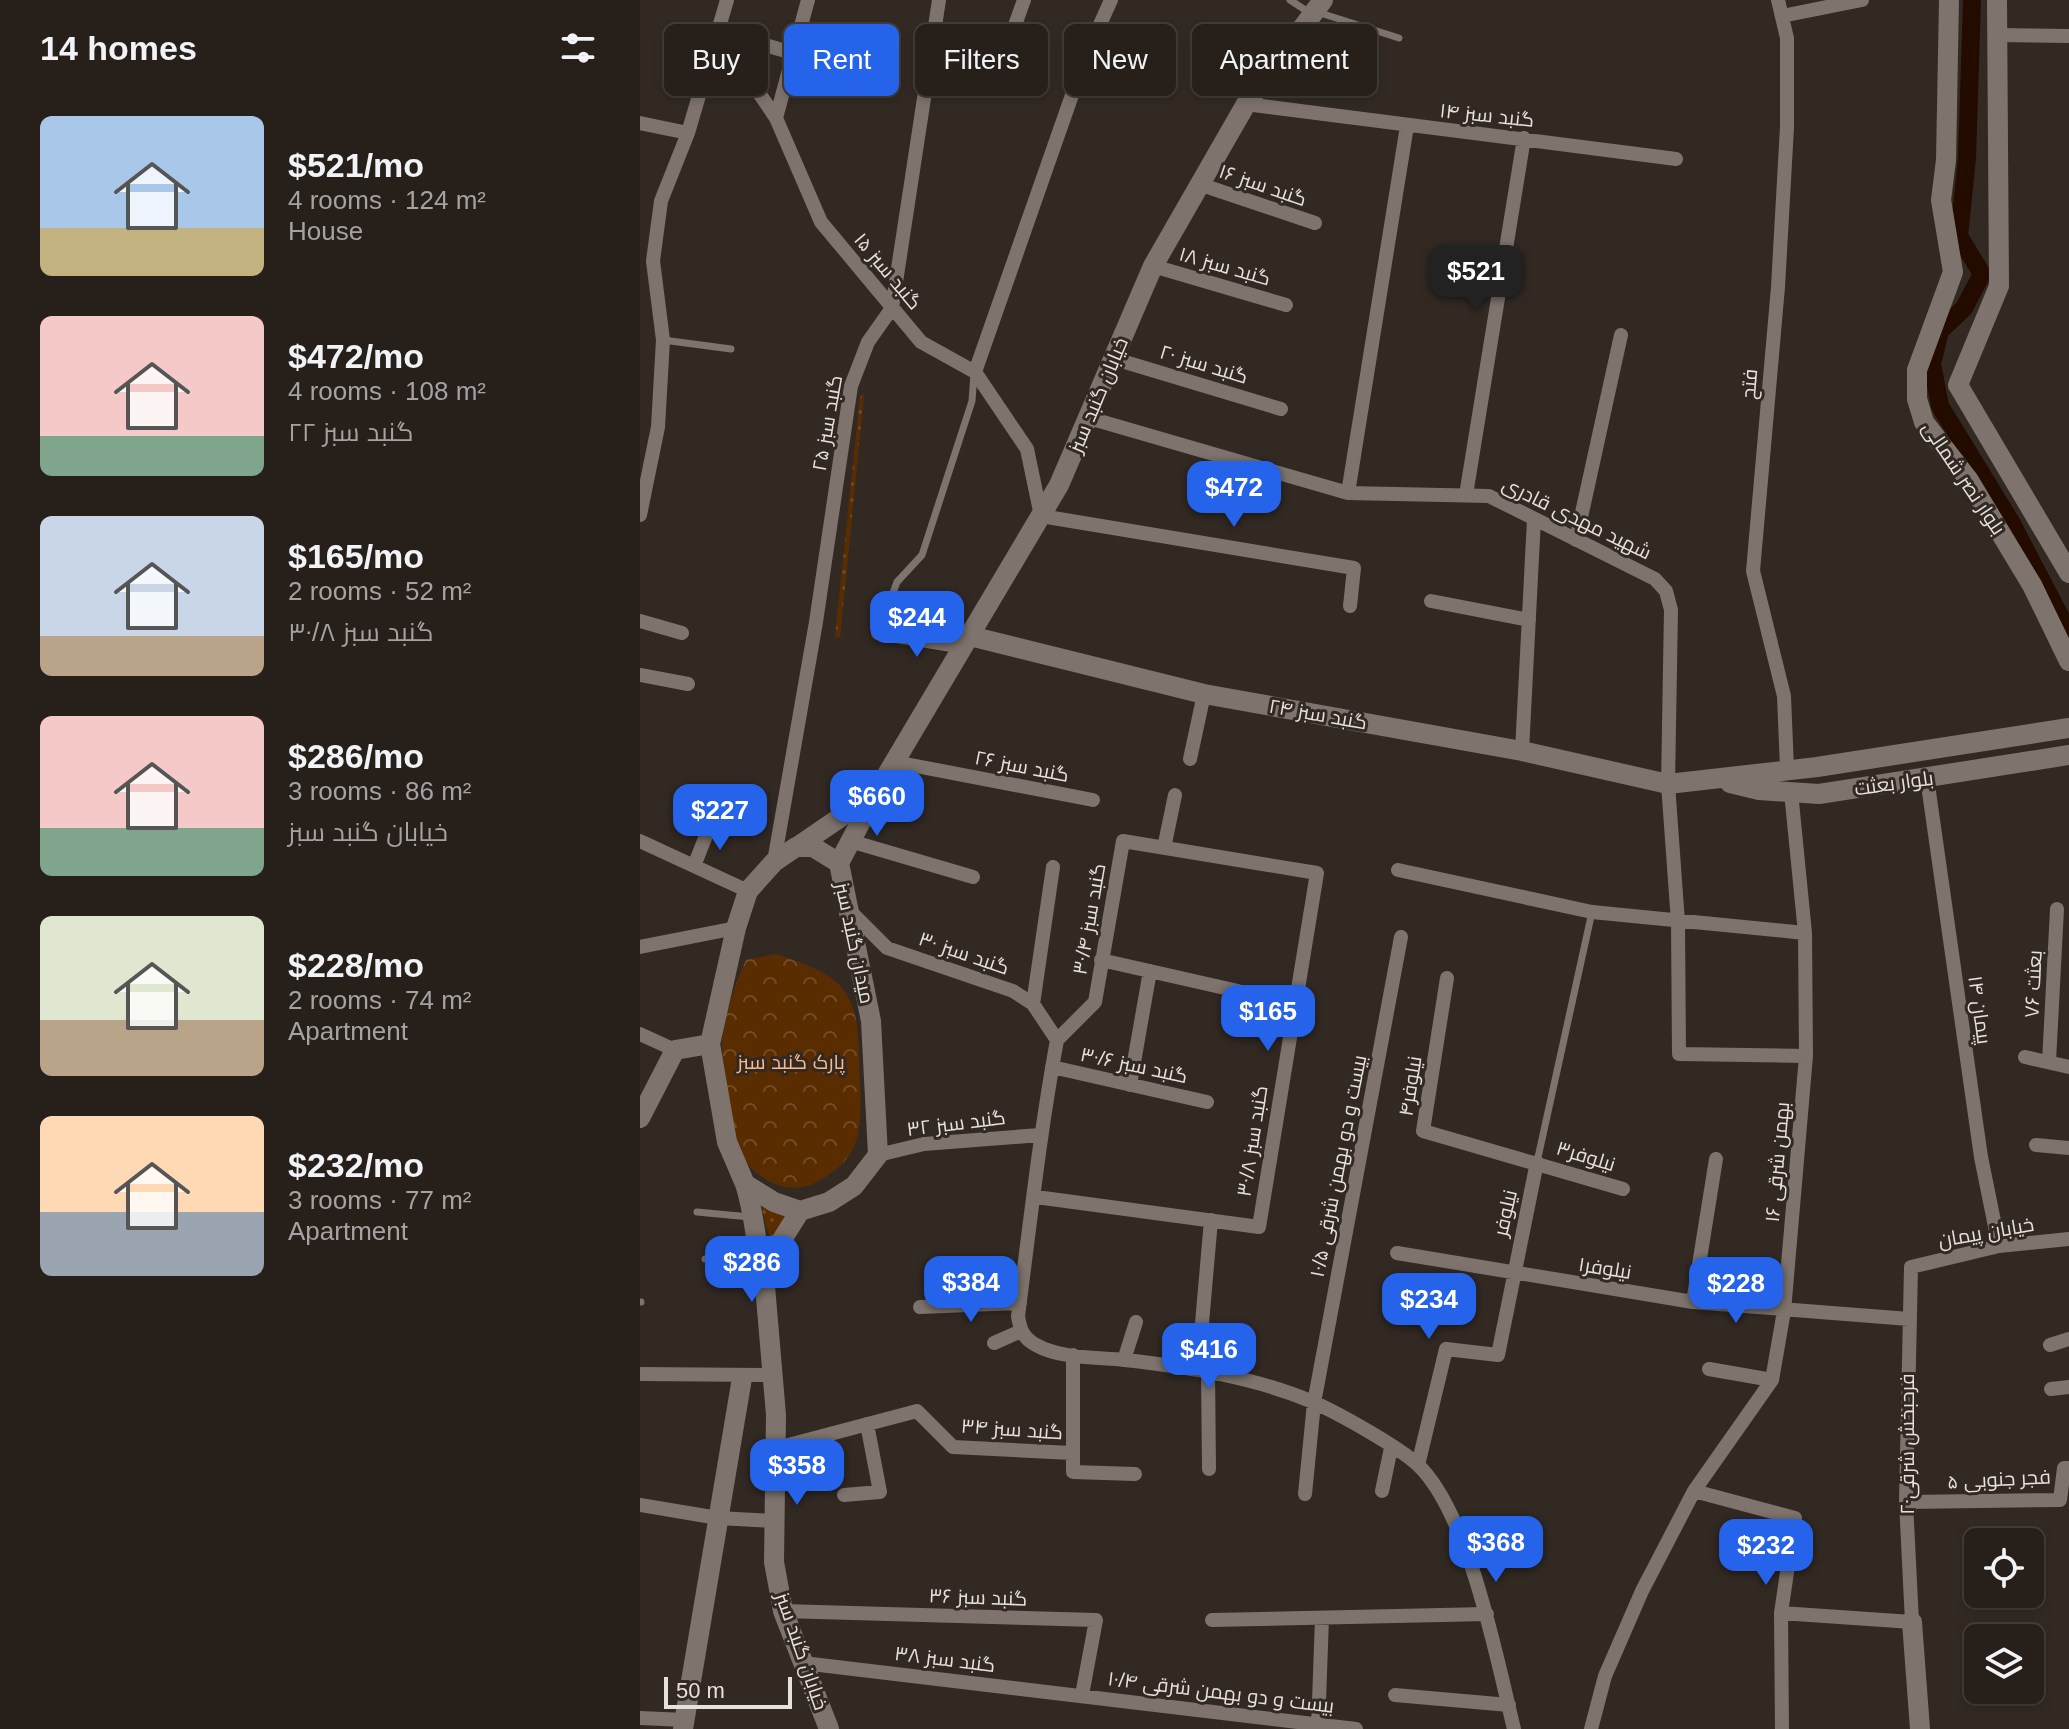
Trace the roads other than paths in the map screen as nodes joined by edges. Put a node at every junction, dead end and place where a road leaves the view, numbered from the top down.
1 (727, 0) edge
2 (808, 0) edge
3 (939, 0) edge
4 (1024, 0) edge
5 (1111, 0) edge
6 (1290, 0) edge
7 (1778, 0) edge
8 (1862, 0) edge
9 (1949, 0) edge
10 (1997, 0) edge
11 (1316, 9) edge
12 (1782, 16) junction
13 (719, 24) edge
14 (803, 24) edge
15 (1015, 24) edge
16 (1995, 35) junction
17 (2069, 36) edge
18 (1399, 38) dead end
19 (784, 92) edge
20 (699, 96) edge
21 (761, 96) edge
22 (1252, 96) edge
23 (1246, 104) junction
24 (776, 118) junction
25 (640, 123) edge
26 (1407, 126) junction
27 (688, 133) junction
28 (1524, 138) junction
29 (1676, 159) dead end
30 (1199, 184) junction
31 (1315, 223) dead end
32 (647, 260) edge
33 (1153, 266) junction
34 (1286, 305) dead end
35 (892, 308) junction
36 (1621, 335) dead end
37 (663, 340) junction
38 (731, 349) dead end
39 (1115, 359) junction
40 (975, 372) junction
41 (1281, 409) dead end
42 (1089, 418) junction
43 (640, 425) edge
44 (658, 427) junction
45 (1348, 493) junction
46 (1466, 495) junction
47 (640, 515) edge
48 (1041, 516) junction
49 (1534, 519) junction
50 (1576, 540) junction
51 (2069, 573) edge
52 (1431, 601) dead end
53 (1350, 606) dead end
54 (1529, 620) junction
55 (640, 621) edge
56 (682, 633) dead end
57 (878, 633) joint
58 (967, 642) junction
59 (2069, 661) edge
60 (640, 675) edge
61 (688, 684) dead end
62 (1204, 694) junction
63 (2069, 728) edge
64 (1522, 751) junction
65 (2069, 755) edge
66 (1190, 759) dead end
67 (895, 762) junction
68 (1787, 769) junction
69 (1927, 778) junction
70 (1718, 780) junction
71 (1668, 784) junction
72 (1791, 792) junction
73 (876, 793) junction
74 (1175, 795) dead end
75 (1093, 800) dead end
76 (711, 823) dead end
77 (640, 841) edge
78 (850, 841) junction
79 (796, 847) junction
80 (1164, 848) junction
81 (774, 862) junction
82 (839, 863) junction
83 (694, 866) junction
84 (1053, 867) dead end
85 (1398, 870) dead end
86 (1317, 873) joint
87 (973, 877) dead end
88 (748, 891) junction
89 (2057, 909) dead end
90 (851, 912) junction
91 (1592, 912) junction
92 (1678, 922) junction
93 (736, 928) junction
94 (1805, 933) junction
95 (1401, 937) dead end
96 (640, 947) edge
97 (1101, 960) junction
98 (1150, 971) junction
99 (1447, 978) dead end
100 (1238, 991) dead end
101 (1033, 1004) junction
102 (640, 1034) edge
103 (1057, 1040) junction
104 (710, 1044) junction
105 (675, 1050) junction
106 (1806, 1056) junction
107 (2025, 1057) dead end
108 (2049, 1062) junction
109 (1052, 1067) junction
110 (2069, 1067) edge
111 (1130, 1085) junction
112 (1207, 1102) dead end
113 (640, 1118) edge
114 (1040, 1135) junction
115 (2036, 1145) dead end
116 (2069, 1148) edge
117 (878, 1155) junction
118 (1716, 1159) dead end
119 (1537, 1162) junction
120 (745, 1184) junction
121 (1623, 1189) dead end
122 (1036, 1197) junction
123 (800, 1211) junction
124 (697, 1212) dead end
125 (756, 1218) junction
126 (1211, 1220) junction
127 (2069, 1239) edge
128 (1999, 1246) junction
129 (1397, 1253) dead end
130 (705, 1259) dead end
131 (758, 1259) junction
132 (1911, 1267) joint
133 (1512, 1274) junction
134 (765, 1286) junction
135 (1693, 1302) junction
136 (1020, 1303) junction
137 (920, 1307) dead end
138 (1784, 1311) junction
139 (1909, 1319) junction
140 (1136, 1322) dead end
141 (1021, 1331) junction
142 (2069, 1339) edge
143 (994, 1343) dead end
144 (2050, 1345) dead end
145 (1073, 1355) junction
146 (1124, 1360) junction
147 (1709, 1369) dead end
148 (1203, 1370) junction
149 (640, 1374) edge
150 (773, 1375) junction
151 (742, 1378) junction
152 (1772, 1380) junction
153 (2069, 1387) edge
154 (2051, 1389) dead end
155 (1314, 1403) junction
156 (867, 1424) junction
157 (777, 1448) junction
158 (1391, 1448) junction
159 (1072, 1453) junction
160 (1418, 1465) junction
161 (2069, 1468) edge
162 (1209, 1469) dead end
163 (1135, 1474) dead end
164 (1382, 1491) dead end
165 (1694, 1491) junction
166 (1305, 1494) dead end
167 (844, 1495) dead end
168 (1906, 1502) junction
169 (640, 1505) edge
170 (718, 1518) junction
171 (775, 1521) junction
172 (783, 1611) junction
173 (1781, 1613) junction
174 (1487, 1614) junction
175 (1322, 1618) junction
176 (1212, 1620) dead end
177 (1912, 1622) junction
178 (803, 1663) junction
179 (1082, 1695) junction
180 (1395, 1695) dead end
181 (1509, 1705) junction
182 (640, 1718) edge
183 (684, 1724) edge
184 (1319, 1727) edge
185 (829, 1729) edge
186 (1356, 1729) edge
187 (1514, 1729) edge
188 (1591, 1729) edge
189 (1782, 1729) edge
190 (1920, 1729) edge

1 - 13 street
2 - 14 street
3 - 35 street, گنبد سبز ۲۵
4 - 15 street
5 - 40 street
6 - 11 lane
7 - 12 street, فتح
8 - 12 street
9 - 59 street, بلوار نصر شمالی
10 - 16 street, بلوار نصر شمالی
11 - 18 lane
12 - 68 street, فتح
16 - 17 street
16 - 51 street, بلوار نصر شمالی
19 - 24 street
20 - 27 street
21 - 24 street, گنبد سبز ۱۵
22 - 23 street, خیابان گنبد سبز
23 - 26 street, گنبد سبز ۱۴
23 - 30 street, خیابان گنبد سبز
24 - 35 street, گنبد سبز ۱۵
25 - 27 street
26 - 28 street, گنبد سبز ۱۴
26 - 45 street
27 - 32 street
28 - 29 street, گنبد سبز ۱۴
28 - 46 street
30 - 31 street, گنبد سبز ۱۶
30 - 33 street, خیابان گنبد سبز
32 - 37 street
33 - 34 street, گنبد سبز ۱۸
33 - 39 street, خیابان گنبد سبز
35 - 40 street, گنبد سبز ۱۵
35 - 81 street, گنبد سبز ۲۵
36 - 50 street
37 - 38 lane
37 - 44 street
39 - 41 street, گنبد سبز ۲۰
39 - 42 street, خیابان گنبد سبز
40 - 48 street, گنبد سبز ۱۵
40 - 57 lane
42 - 45 street, شهید مهدی قادری
42 - 48 street, خیابان گنبد سبز
43 - 44 street
44 - 47 street
45 - 46 street, شهید مهدی قادری
46 - 49 street, شهید مهدی قادری
48 - 53 street
48 - 58 street, خیابان گنبد سبز
49 - 50 street, شهید مهدی قادری
49 - 54 street
50 - 71 street, شهید مهدی قادری
52 - 54 street
54 - 64 street
55 - 56 street
57 - 58 street
58 - 62 street, گنبد سبز ۲۴
58 - 67 street, خیابان گنبد سبز
60 - 61 street
62 - 64 street, گنبد سبز ۲۴
62 - 66 street
63 - 68 street, بلوار بعثت
64 - 71 street, گنبد سبز ۲۴
65 - 69 street, بلوار بعثت
67 - 73 street, خیابان گنبد سبز
67 - 75 street, گنبد سبز ۲۶
68 - 70 street, بلوار بعثت
69 - 72 street, بلوار بعثت
69 - 128 street, پیمان ۱۴
70 - 71 street, بلوار بعثت
70 - 72 street, بلوار بعثت
71 - 92 street
72 - 94 street, بهمن شرقی ۱۶
73 - 78 street, خیابان گنبد سبز
73 - 79 street, خیابان گنبد سبز
74 - 80 street
76 - 83 street
77 - 83 street
78 - 82 street, خیابان گنبد سبز
78 - 87 street
79 - 81 street
79 - 82 street, میدان گنبد سبز
80 - 86 street, گنبد سبز ۳۰/۴
80 - 97 street, گنبد سبز ۳۰/۴
81 - 88 street
82 - 90 street, میدان گنبد سبز
83 - 88 street
84 - 101 street
85 - 91 street
86 - 126 street, گنبد سبز ۳۰/۸
88 - 93 street
89 - 108 street, بعثت ۷۶
90 - 101 street, گنبد سبز ۳۰
90 - 117 street, میدان گنبد سبز
91 - 92 street
91 - 119 lane, نیلوفر
92 - 94 street
92 - 106 street
93 - 96 street
93 - 104 street
94 - 106 street, بهمن شرقی ۱۶
95 - 155 street, بیست و دو بهمن شرقی ۱۰/۵
97 - 98 street
97 - 103 street, گنبد سبز ۳۰/۴
98 - 100 street
98 - 111 street
99 - 119 street, نیلوفر۴
101 - 103 street, گنبد سبز ۳۰
102 - 105 street
103 - 109 street
104 - 105 street
104 - 120 street
105 - 113 street
106 - 138 street, بهمن شرقی ۱۶
107 - 108 street
108 - 110 street
109 - 111 street, گنبد سبز ۳۰/۶
109 - 114 street
111 - 112 street, گنبد سبز ۳۰/۶
114 - 117 street, گنبد سبز ۳۲
114 - 122 street
115 - 116 street
117 - 123 street
118 - 135 street
119 - 121 street, نیلوفر۳
119 - 133 street, نیلوفر
120 - 123 street
120 - 125 street, خیابان گنبد سبز
122 - 126 street
122 - 136 street
123 - 134 street, خیابان گنبد سبز
124 - 125 lane
125 - 131 street, خیابان گنبد سبز
126 - 148 street
127 - 128 street, خیابان پیمان
128 - 132 street, خیابان پیمان
129 - 133 street, نیلوفر۱
130 - 131 lane
131 - 134 street, خیابان گنبد سبز
132 - 139 street, فرحبخش شرقی۲۰
133 - 135 street, نیلوفر۱
133 - 160 street, نیلوفر
134 - 150 street, خیابان گنبد سبز
135 - 138 street, نیلوفر۱
136 - 137 street
136 - 141 street
138 - 139 street, نیلوفر۱
138 - 152 street, بهمن شرقی ۱۶
139 - 168 street, فرحبخش شرقی۲۰
140 - 146 street
141 - 143 street
141 - 145 street
142 - 144 street
145 - 146 street
145 - 159 street
146 - 148 street
147 - 152 street
148 - 155 street
148 - 162 street
149 - 151 street
150 - 151 street
150 - 157 street, خیابان گنبد سبز
151 - 170 street
152 - 165 street, بهمن شرقی ۱۶
153 - 154 street
155 - 158 street
155 - 166 street, بیست و دو بهمن شرقی ۱۰/۵
156 - 157 street, گنبد سبز ۳۴
156 - 159 street, گنبد سبز ۳۴
156 - 167 street
157 - 171 street, خیابان گنبد سبز
158 - 160 street
158 - 164 street
159 - 163 street
160 - 174 street
161 - 168 street, فجر جنوبی ۵
165 - 173 street
165 - 188 street, بهمن شرقی ۱۶
168 - 177 street, فرحبخش شرقی۲۰
169 - 170 street
170 - 171 street
170 - 183 street
171 - 172 street, خیابان گنبد سبز
172 - 178 street, خیابان گنبد سبز
172 - 179 street, گنبد سبز ۳۶
173 - 177 street
173 - 189 street
174 - 175 street
174 - 181 street
175 - 176 street
175 - 184 street
177 - 190 street, فرحبخش شرقی۲۰
178 - 179 street, گنبد سبز ۳۸
178 - 185 street, خیابان گنبد سبز
179 - 184 street, بیست و دو بهمن شرقی ۱۰/۴
180 - 181 street
181 - 187 street
182 - 183 street
184 - 186 street, بیست و دو بهمن شرقی ۱۰/۴

